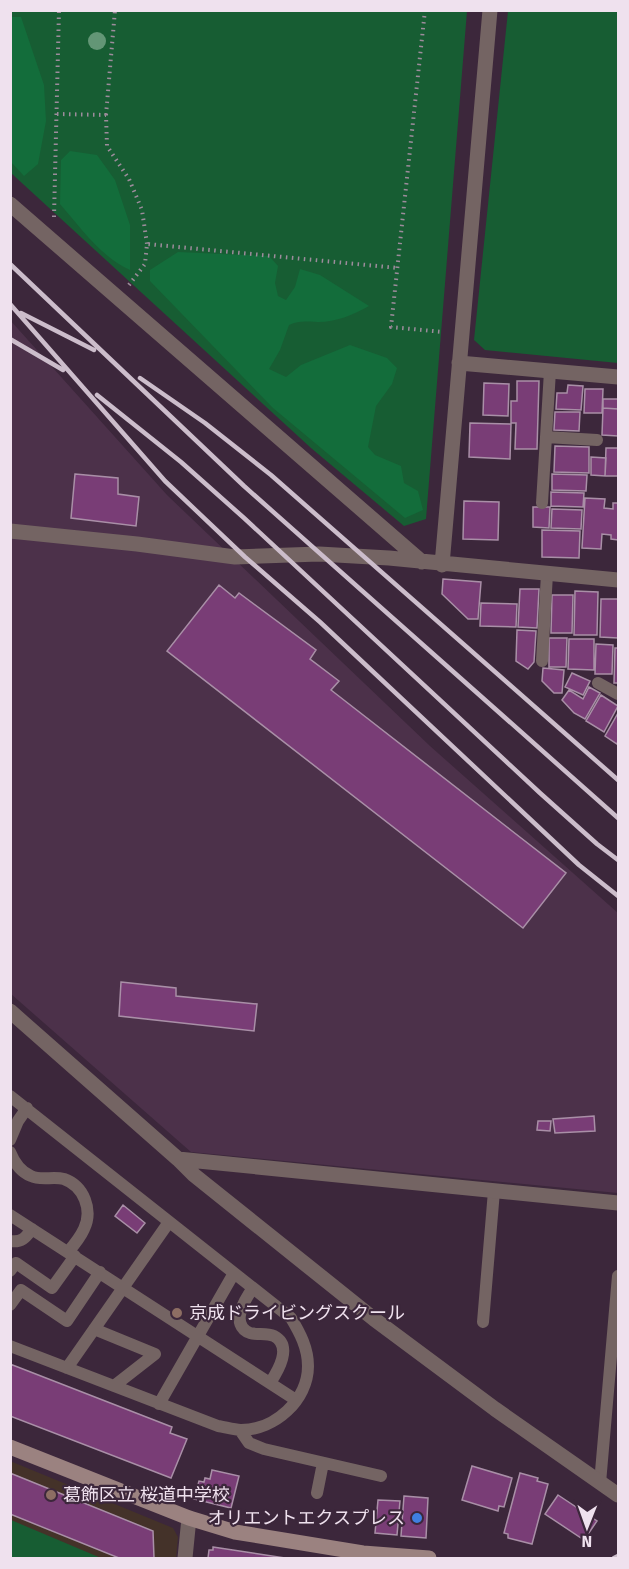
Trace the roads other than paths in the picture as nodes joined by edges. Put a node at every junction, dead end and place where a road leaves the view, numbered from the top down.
1 (490, 10) edge
2 (10, 204) edge
3 (459, 363) junction
4 (550, 371) junction
5 (618, 377) edge
6 (546, 437) junction
7 (597, 440) dead end
8 (542, 503) dead end
9 (10, 531) edge
10 (422, 562) junction
11 (442, 565) junction
12 (547, 574) junction
13 (618, 580) edge
14 (542, 661) dead end
15 (598, 683) dead end
16 (618, 694) edge
17 (10, 1011) edge
18 (10, 1096) edge
19 (27, 1108) junction
20 (10, 1140) edge
21 (10, 1152) edge
22 (178, 1159) junction
23 (494, 1191) junction
24 (618, 1203) edge
25 (10, 1215) edge
26 (169, 1222) junction
27 (32, 1229) junction
28 (10, 1240) edge
29 (71, 1254) junction
30 (10, 1271) edge
31 (100, 1272) junction
32 (234, 1273) junction
33 (618, 1276) edge
34 (123, 1287) junction
35 (253, 1288) junction
36 (10, 1305) edge
37 (483, 1322) dead end
38 (94, 1329) junction
39 (198, 1336) junction
40 (10, 1346) edge
41 (67, 1368) junction
42 (270, 1383) junction
43 (114, 1386) junction
44 (296, 1400) junction
45 (159, 1404) junction
46 (240, 1430) junction
47 (10, 1447) edge
48 (323, 1462) junction
49 (381, 1476) dead end
50 (600, 1483) junction
51 (317, 1493) dead end
52 (618, 1494) edge
53 (189, 1518) junction
54 (185, 1558) edge
55 (429, 1558) edge

1 - 3 street
2 - 10 street
3 - 4 street
3 - 11 street
4 - 5 street
4 - 6 lane
6 - 7 lane
6 - 8 lane
9 - 10 street
10 - 11 street
11 - 12 street
12 - 13 street
12 - 14 lane
15 - 16 lane
17 - 22 street
18 - 19 lane
19 - 20 lane
19 - 26 lane
21 - 29 lane
22 - 23 street
22 - 50 street
23 - 24 street
23 - 37 lane
25 - 27 lane
26 - 32 lane
26 - 34 lane
27 - 28 lane
27 - 29 lane
29 - 30 lane
29 - 31 lane
31 - 34 lane
31 - 36 lane
32 - 35 lane
32 - 39 lane
33 - 50 lane
34 - 38 lane
34 - 39 lane
35 - 42 lane
35 - 44 lane
38 - 41 lane
38 - 43 lane
39 - 42 lane
39 - 45 lane
40 - 41 lane
41 - 43 lane
42 - 44 lane
43 - 45 lane
44 - 46 lane
45 - 46 lane
46 - 48 lane
47 - 53 street
48 - 49 lane
48 - 51 lane
50 - 52 street
53 - 54 street
53 - 55 street

